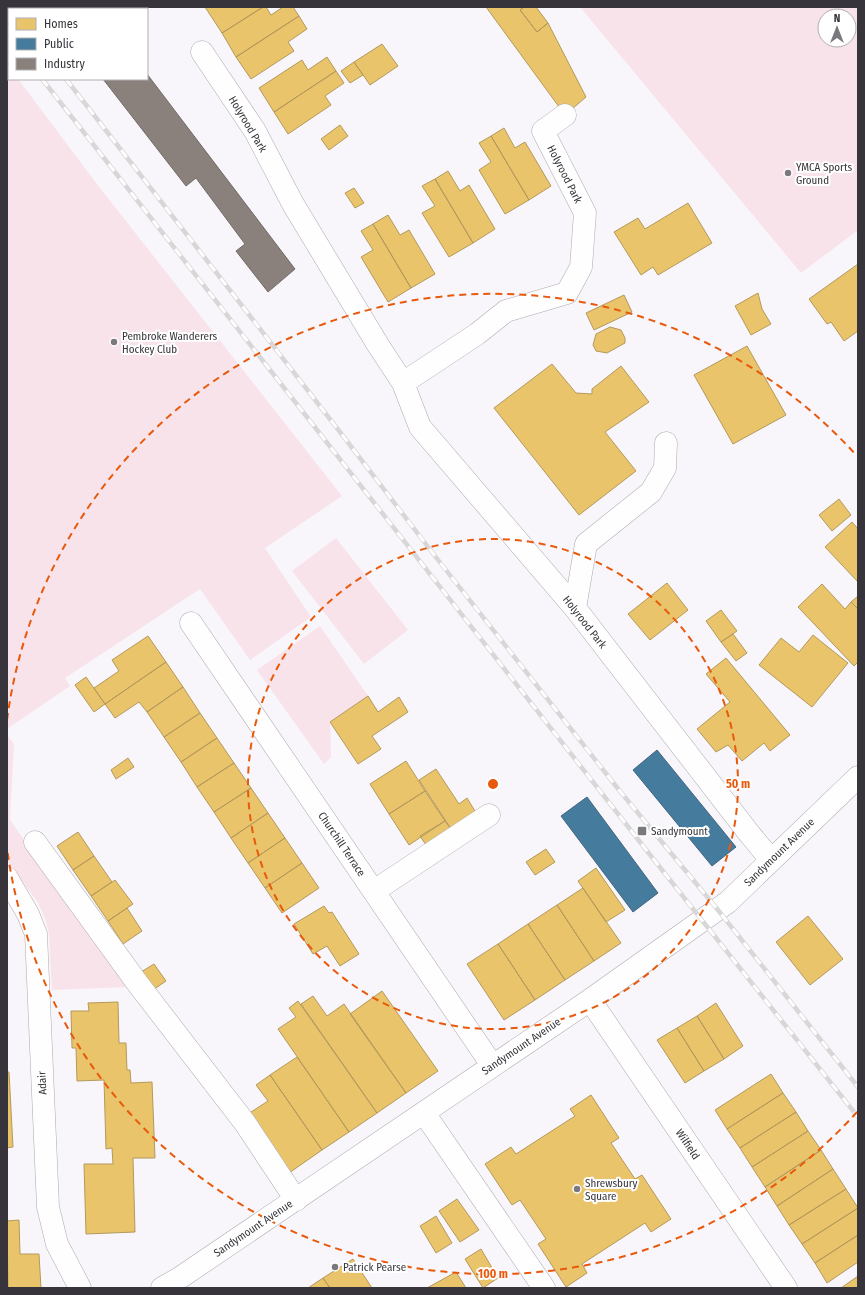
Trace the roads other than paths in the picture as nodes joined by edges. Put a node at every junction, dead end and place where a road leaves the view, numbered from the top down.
1 (202, 52) dead end
2 (565, 115) dead end
3 (403, 383) junction
4 (666, 443) dead end
5 (575, 608) junction
6 (191, 623) dead end
7 (858, 777) edge
8 (489, 815) dead end
9 (35, 842) dead end
10 (771, 860) junction
11 (7, 878) edge
12 (374, 891) junction
13 (590, 1000) junction
14 (492, 1065) junction
15 (424, 1113) junction
16 (296, 1200) junction
17 (80, 1288) edge
18 (162, 1288) edge
19 (544, 1288) edge
20 (786, 1288) edge

1 - 3 street, Holyrood Park
2 - 3 street, Holyrood Park
3 - 5 street, Holyrood Park
4 - 5 street
5 - 10 street, Holyrood Park
6 - 12 street, Churchill Terrace
7 - 10 street, Sandymount Avenue
8 - 12 street
9 - 16 street
10 - 13 street, Sandymount Avenue
11 - 17 street, Adair
12 - 14 street, Churchill Terrace
13 - 14 street, Sandymount Avenue
13 - 20 street, Wilfield
14 - 15 street, Sandymount Avenue
15 - 16 street, Sandymount Avenue
15 - 19 street
16 - 18 street, Sandymount Avenue

